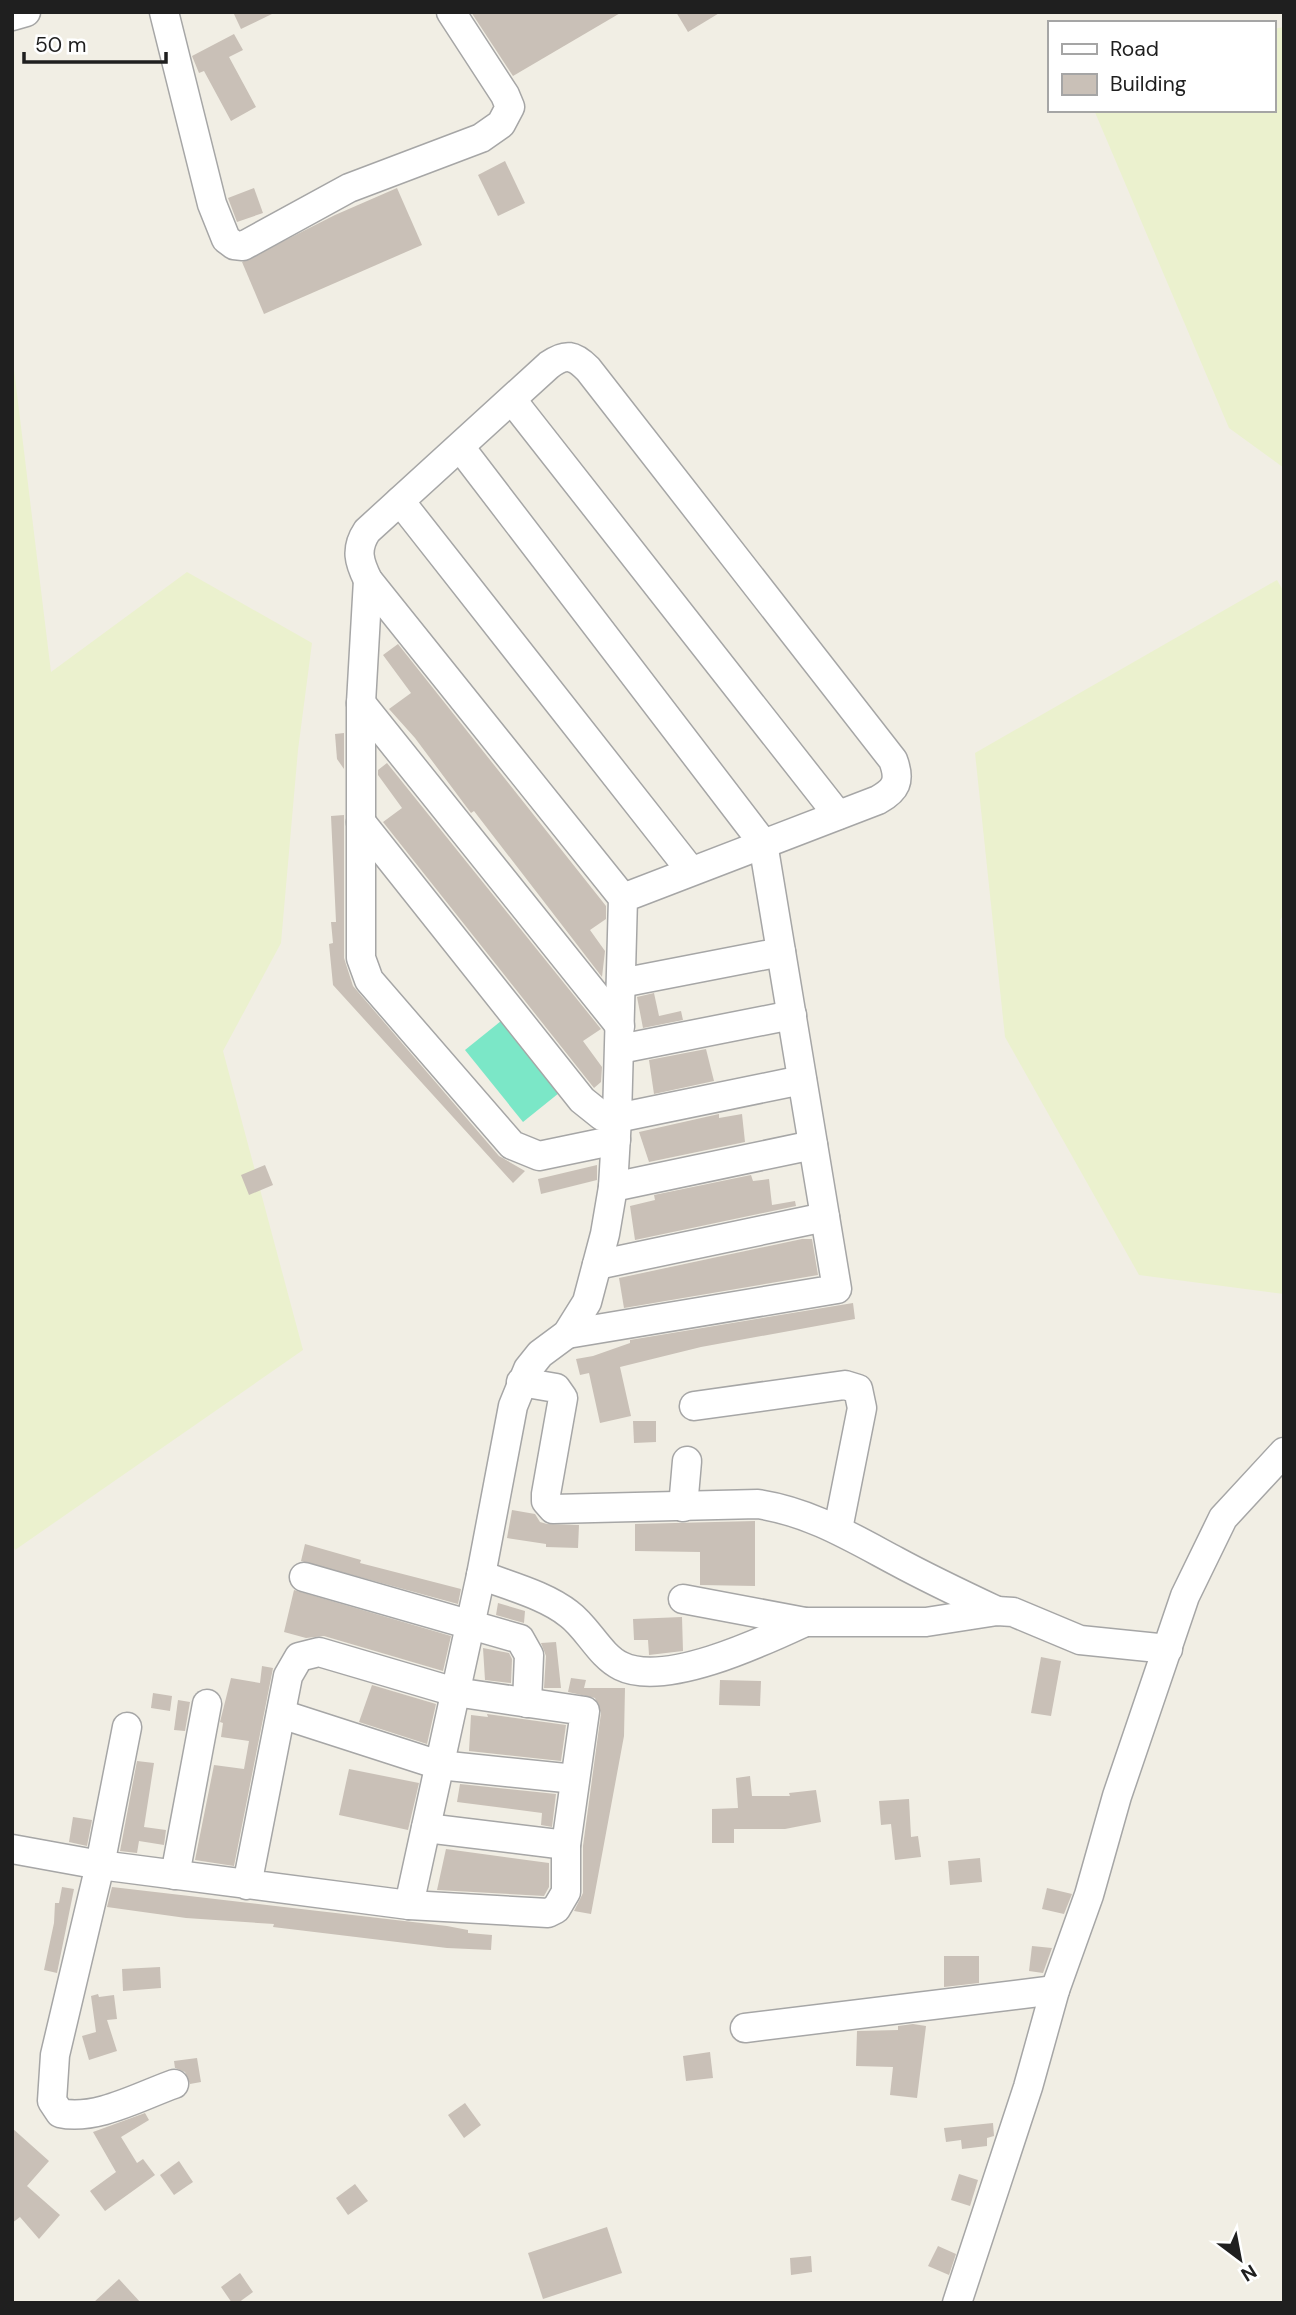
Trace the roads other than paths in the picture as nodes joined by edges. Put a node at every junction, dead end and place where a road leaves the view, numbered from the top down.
1 (26, 12) edge
2 (164, 12) edge
3 (451, 12) edge
4 (12, 16) edge
5 (512, 400) junction
6 (460, 447) junction
7 (400, 502) junction
8 (369, 580) junction
9 (361, 703) junction
10 (838, 815) junction
11 (361, 822) junction
12 (763, 843) junction
13 (691, 871) junction
14 (624, 898) junction
15 (781, 952) junction
16 (621, 983) junction
17 (792, 1015) junction
18 (620, 1037) junction
19 (802, 1080) junction
20 (616, 1129) junction
21 (813, 1145) junction
22 (613, 1187) junction
23 (825, 1217) junction
24 (597, 1265) junction
25 (567, 1334) junction
26 (521, 1382) junction
27 (694, 1406) dead end
28 (1284, 1452) edge
29 (687, 1461) dead end
30 (683, 1507) junction
31 (838, 1529) junction
32 (481, 1575) junction
33 (304, 1577) dead end
34 (683, 1599) dead end
35 (997, 1611) junction
36 (805, 1622) junction
37 (470, 1623) junction
38 (1168, 1649) junction
39 (455, 1692) junction
40 (527, 1703) junction
41 (207, 1704) dead end
42 (281, 1714) junction
43 (127, 1727) dead end
44 (439, 1765) junction
45 (575, 1779) junction
46 (426, 1828) junction
47 (566, 1845) junction
48 (12, 1849) edge
49 (100, 1865) junction
50 (175, 1875) junction
51 (247, 1885) junction
52 (409, 1905) junction
53 (1055, 1990) junction
54 (745, 2028) dead end
55 (174, 2084) dead end
56 (958, 2303) edge

1 - 4 street
2 - 3 street
5 - 6 street
5 - 10 street
5 - 10 street
6 - 7 street
6 - 12 street
7 - 8 street
7 - 13 street
8 - 9 street
8 - 14 street
9 - 11 street
9 - 18 street
10 - 12 street
11 - 20 street
11 - 20 street
12 - 13 street
12 - 15 street
13 - 14 street
14 - 16 street
15 - 16 street
15 - 17 street
16 - 18 street
17 - 18 street
17 - 19 street
18 - 20 street
19 - 20 street
19 - 21 street
20 - 22 street
21 - 22 street
21 - 23 street
22 - 24 street
23 - 24 street
23 - 25 street
24 - 25 street
25 - 26 street
26 - 30 street
26 - 32 street
27 - 31 street
28 - 38 street
29 - 30 street
30 - 31 street
31 - 35 street
32 - 36 street
32 - 37 street
33 - 37 street
34 - 36 street
35 - 36 street
35 - 38 street
37 - 39 street
37 - 40 street
38 - 53 street
39 - 40 street
39 - 42 street
39 - 44 street
40 - 45 street
41 - 50 street
42 - 44 street
42 - 51 street
43 - 49 street
44 - 45 street
44 - 46 street
45 - 47 street
46 - 47 street
46 - 52 street
47 - 52 street
48 - 49 street
49 - 50 street
49 - 55 street
50 - 51 street
51 - 52 street
53 - 54 street
53 - 56 street

